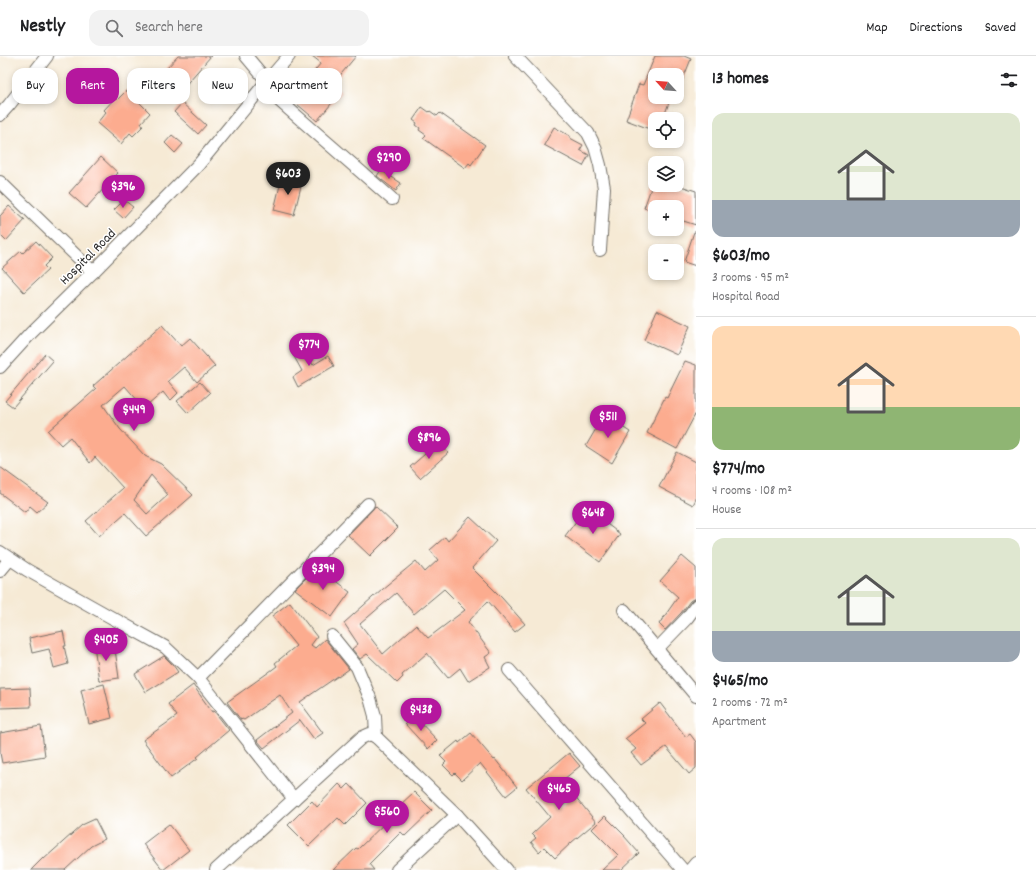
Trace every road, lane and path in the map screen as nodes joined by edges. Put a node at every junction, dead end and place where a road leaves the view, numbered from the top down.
1 (47, 56) edge
2 (246, 56) edge
3 (289, 56) edge
4 (515, 56) edge
5 (278, 68) edge
6 (256, 70) edge
7 (256, 94) edge
8 (283, 104) edge
9 (0, 114) edge
10 (0, 182) edge
11 (392, 198) dead end
12 (600, 250) dead end
13 (93, 272) junction
14 (0, 367) edge
15 (368, 504) dead end
16 (0, 552) edge
17 (10, 559) junction
18 (0, 571) edge
19 (696, 606) edge
20 (624, 610) dead end
21 (332, 636) dead end
22 (657, 649) junction
23 (510, 670) dead end
24 (198, 678) junction
25 (696, 696) edge
26 (376, 737) junction
27 (294, 799) junction
28 (457, 815) junction
29 (696, 863) edge
30 (216, 870) edge
31 (397, 870) edge
32 (507, 870) edge
33 (683, 870) edge
34 (690, 870) edge

1 - 9 street
2 - 6 street
3 - 5 street, Hospital Road
4 - 12 street
7 - 13 street, Hospital Road
8 - 11 street
10 - 13 street
13 - 14 street, Hospital Road
15 - 24 street
16 - 17 street
17 - 18 street
17 - 24 street
19 - 22 street
20 - 22 street
21 - 26 street
22 - 25 street
23 - 33 street
24 - 27 street
26 - 27 street
26 - 28 street
27 - 30 street
28 - 31 street
28 - 32 street
29 - 34 street

